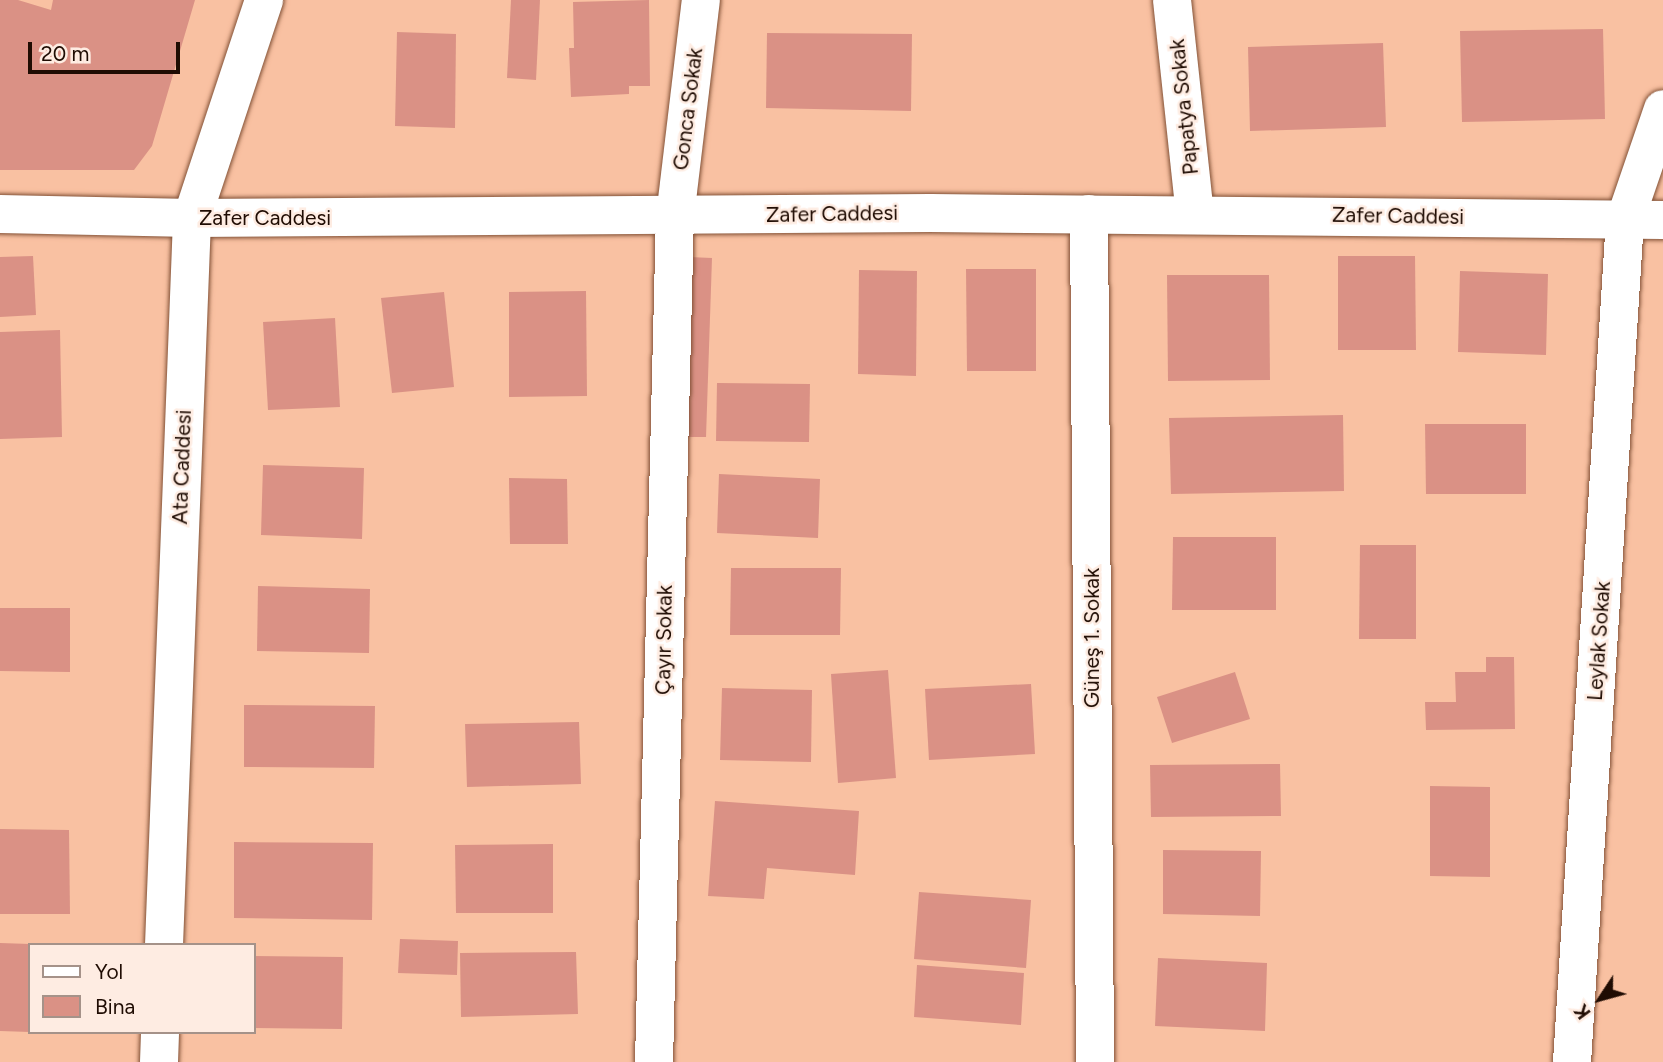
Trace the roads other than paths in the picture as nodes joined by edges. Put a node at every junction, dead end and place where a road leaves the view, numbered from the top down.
1 (264, 0) edge
2 (701, 0) edge
3 (1172, 0) edge
4 (1663, 109) edge
5 (0, 214) edge
6 (1195, 214) junction
7 (1089, 215) junction
8 (675, 217) junction
9 (192, 218) junction
10 (1625, 219) junction
11 (1663, 220) edge
12 (164, 943) edge
13 (160, 1034) edge
14 (159, 1062) edge
15 (654, 1062) edge
16 (1094, 1062) edge
17 (1572, 1062) edge

1 - 9 street, Ata Caddesi
2 - 8 street, Gonca Sokak
3 - 6 street, Papatya Sokak
4 - 10 street, Leylak Sokak
5 - 9 street, Zafer Caddesi
6 - 7 street, Zafer Caddesi
6 - 10 street, Zafer Caddesi
7 - 8 street, Zafer Caddesi
7 - 16 street, Güneş 1. Sokak
8 - 9 street, Zafer Caddesi
8 - 15 street, Çayır Sokak
9 - 12 street, Ata Caddesi
10 - 11 street, Zafer Caddesi
10 - 17 street, Leylak Sokak
13 - 14 street

